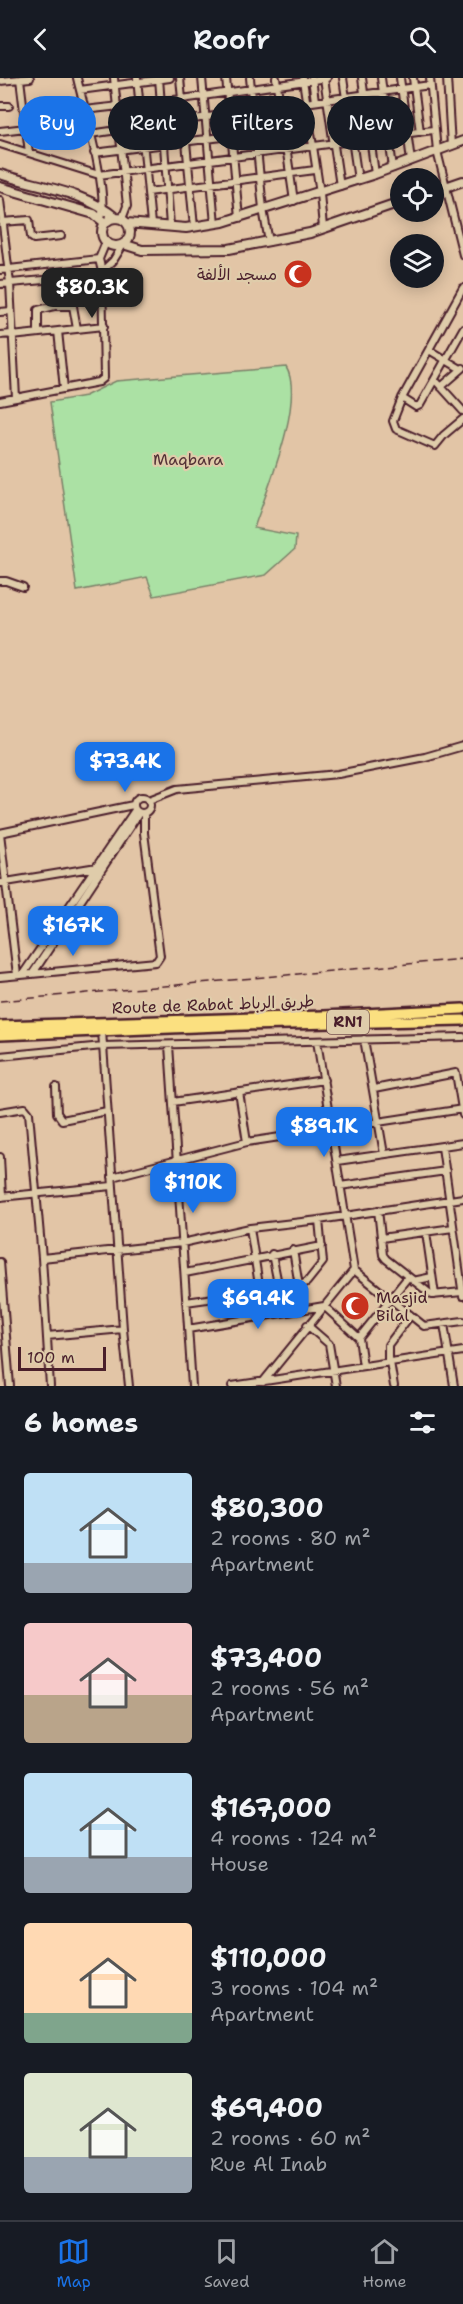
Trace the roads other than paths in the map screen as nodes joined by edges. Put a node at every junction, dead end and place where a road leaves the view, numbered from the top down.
1 (26, 78) edge
2 (77, 78) edge
3 (114, 78) edge
4 (170, 78) edge
5 (180, 78) edge
6 (202, 78) edge
7 (226, 78) edge
8 (250, 78) edge
9 (325, 78) edge
10 (343, 78) edge
11 (362, 78) edge
12 (381, 78) edge
13 (400, 78) edge
14 (413, 78) edge
15 (447, 78) edge
16 (159, 79) edge
17 (312, 79) edge
18 (137, 80) edge
19 (303, 80) edge
20 (0, 81) edge
21 (277, 81) edge
22 (430, 82) edge
23 (114, 86) junction
24 (414, 87) junction
25 (251, 88) junction
26 (402, 89) junction
27 (80, 90) junction
28 (227, 92) junction
29 (383, 92) junction
30 (204, 95) junction
31 (364, 95) junction
32 (26, 96) edge
33 (81, 96) edge
34 (115, 96) edge
35 (139, 96) edge
36 (161, 96) edge
37 (182, 96) edge
38 (198, 96) edge
39 (227, 96) edge
40 (252, 96) edge
41 (279, 96) edge
42 (305, 96) edge
43 (314, 96) edge
44 (327, 96) edge
45 (346, 96) edge
46 (358, 96) edge
47 (383, 96) edge
48 (403, 96) edge
49 (327, 100) edge
50 (315, 101) edge
51 (0, 106) edge
52 (9, 106) dead end
53 (210, 117) edge
54 (206, 118) junction
55 (198, 119) edge
56 (18, 129) edge
57 (434, 130) junction
58 (0, 131) edge
59 (414, 132) edge
60 (420, 132) junction
61 (208, 140) junction
62 (198, 141) edge
63 (463, 141) edge
64 (0, 144) edge
65 (451, 146) junction
66 (29, 150) edge
67 (93, 150) edge
68 (120, 150) joint
69 (143, 150) edge
70 (165, 150) edge
71 (187, 150) edge
72 (232, 150) edge
73 (257, 150) edge
74 (295, 150) edge
75 (313, 150) edge
76 (334, 150) edge
77 (353, 150) edge
78 (372, 150) edge
79 (390, 150) edge
80 (410, 150) edge
81 (286, 151) junction
82 (437, 151) junction
83 (29, 153) junction
84 (94, 153) junction
85 (257, 155) junction
86 (233, 158) junction
87 (210, 161) junction
88 (411, 161) junction
89 (188, 164) junction
90 (166, 167) junction
91 (393, 168) joint
92 (390, 169) edge
93 (145, 170) junction
94 (315, 170) junction
95 (123, 173) junction
96 (0, 174) edge
97 (289, 174) junction
98 (375, 174) junction
99 (99, 175) junction
100 (260, 178) junction
101 (358, 180) junction
102 (236, 181) junction
103 (463, 181) edge
104 (212, 184) junction
105 (340, 186) junction
106 (0, 187) edge
107 (190, 187) junction
108 (446, 187) junction
109 (168, 190) junction
110 (148, 192) junction
111 (320, 193) junction
112 (0, 200) edge
113 (294, 201) junction
114 (390, 205) edge
115 (104, 208) junction
116 (263, 209) junction
117 (0, 211) edge
118 (239, 218) junction
119 (103, 220) junction
120 (122, 220) junction
121 (2, 222) junction
122 (151, 224) junction
123 (215, 224) junction
124 (170, 226) junction
125 (194, 227) junction
126 (323, 228) junction
127 (62, 236) dead end
128 (3, 242) edge
129 (106, 242) junction
130 (269, 242) junction
131 (123, 245) junction
132 (463, 255) edge
133 (99, 259) junction
134 (0, 270) edge
135 (8, 270) junction
136 (102, 272) junction
137 (53, 280) junction
138 (10, 283) junction
139 (0, 284) edge
140 (463, 288) edge
141 (55, 306) junction
142 (10, 311) junction
143 (0, 312) edge
144 (104, 326) junction
145 (77, 329) junction
146 (463, 329) edge
147 (58, 331) junction
148 (38, 333) junction
149 (0, 335) edge
150 (12, 335) junction
151 (429, 350) junction
152 (447, 360) junction
153 (462, 368) edge
154 (435, 380) junction
155 (441, 387) junction
156 (64, 389) junction
157 (16, 398) junction
158 (402, 398) junction
159 (0, 401) edge
160 (463, 411) edge
161 (463, 419) edge
162 (0, 581) edge
163 (23, 587) dead end
164 (463, 746) edge
165 (149, 800) junction
166 (138, 811) junction
167 (0, 833) edge
168 (95, 866) junction
169 (104, 867) junction
170 (3, 883) edge
171 (33, 973) junction
172 (20, 974) junction
173 (0, 976) edge
174 (463, 1008) edge
175 (463, 1020) edge
176 (0, 1026) edge
177 (102, 1031) junction
178 (0, 1035) edge
179 (463, 1037) edge
180 (364, 1039) junction
181 (317, 1041) junction
182 (168, 1045) junction
183 (103, 1046) junction
184 (0, 1056) edge
185 (324, 1080) junction
186 (56, 1087) dead end
187 (374, 1089) junction
188 (239, 1092) junction
189 (173, 1102) junction
190 (107, 1111) junction
191 (463, 1111) edge
192 (0, 1112) edge
193 (380, 1121) junction
194 (332, 1129) junction
195 (247, 1142) junction
196 (463, 1143) edge
197 (442, 1147) junction
198 (384, 1154) junction
199 (0, 1156) edge
200 (177, 1160) junction
201 (337, 1161) junction
202 (446, 1171) junction
203 (112, 1177) junction
204 (112, 1186) junction
205 (340, 1186) junction
206 (36, 1195) junction
207 (1, 1197) edge
208 (463, 1198) edge
209 (450, 1199) junction
210 (378, 1210) junction
211 (344, 1215) junction
212 (320, 1220) junction
213 (250, 1228) junction
214 (453, 1228) junction
215 (426, 1232) junction
216 (381, 1238) junction
217 (182, 1243) junction
218 (322, 1246) junction
219 (293, 1250) junction
220 (117, 1251) junction
221 (272, 1254) junction
222 (42, 1258) junction
223 (254, 1258) junction
224 (0, 1262) edge
225 (354, 1270) junction
226 (185, 1273) junction
227 (432, 1277) junction
228 (411, 1279) junction
229 (299, 1286) junction
230 (279, 1289) junction
231 (260, 1290) junction
232 (462, 1292) edge
233 (435, 1295) junction
234 (463, 1296) edge
235 (391, 1300) junction
236 (186, 1302) junction
237 (324, 1306) junction
238 (410, 1316) junction
239 (264, 1317) junction
240 (463, 1321) edge
241 (444, 1324) junction
242 (307, 1325) junction
243 (123, 1329) junction
244 (188, 1329) junction
245 (47, 1336) junction
246 (359, 1338) junction
247 (463, 1351) edge
248 (448, 1354) junction
249 (389, 1362) junction
250 (363, 1366) junction
251 (333, 1371) junction
252 (262, 1382) junction
253 (272, 1383) edge
254 (10, 1386) edge
255 (50, 1386) edge
256 (129, 1386) edge
257 (192, 1386) edge
258 (232, 1386) edge
259 (336, 1386) edge
260 (394, 1386) edge
261 (454, 1386) edge

1 - 20 street
1 - 32 street
2 - 27 street
3 - 23 street
4 - 16 street
5 - 37 street
6 - 30 street
7 - 28 street
8 - 25 street
9 - 17 street
9 - 44 street
10 - 45 street
11 - 31 street
12 - 29 street
13 - 26 street
14 - 24 street
15 - 65 street
16 - 18 street
16 - 36 street
17 - 19 street
17 - 43 street
18 - 23 street
18 - 35 street
19 - 21 street
19 - 42 street
21 - 25 street
21 - 41 street
22 - 24 street
22 - 57 street
23 - 27 street
23 - 34 street
24 - 26 street
24 - 60 street
25 - 28 street
25 - 40 street
26 - 29 street
26 - 48 street
27 - 33 street
28 - 30 street
28 - 39 street
29 - 31 street
29 - 47 street
30 - 38 street
30 - 54 street
31 - 46 street
49 - 50 street
51 - 52 street
53 - 54 street
54 - 55 street
54 - 61 street
56 - 58 street
57 - 60 street
57 - 82 street
59 - 60 street
61 - 62 street
61 - 87 street
63 - 65 street
64 - 83 street
65 - 82 street
66 - 83 street
67 - 84 street
68 - 84 street
68 - 95 street
69 - 93 street
70 - 90 street
71 - 89 street
72 - 86 street
73 - 85 street
74 - 81 street
75 - 94 street
76 - 105 street
77 - 101 street
78 - 98 street
79 - 91 street
80 - 88 street
81 - 85 street
81 - 97 street
82 - 88 street
82 - 108 street
83 - 99 street
84 - 99 street
85 - 86 street
85 - 100 street
86 - 87 street
86 - 102 street
87 - 89 street
87 - 104 street
88 - 91 street
89 - 90 street
89 - 107 street
90 - 93 street
90 - 109 street
92 - 98 street
93 - 95 street
93 - 110 street
94 - 97 street
94 - 111 street
95 - 99 street
95 - 120 street
96 - 115 street
97 - 100 street
97 - 113 street
98 - 101 street
99 - 115 street
100 - 102 street
100 - 116 street
101 - 105 street
102 - 104 street
102 - 118 street
103 - 108 street
104 - 107 street
104 - 123 street
105 - 111 street
106 - 119 street
107 - 109 street
107 - 125 street
108 - 132 street
109 - 110 street
109 - 124 street
110 - 122 street
111 - 113 street
111 - 126 street
112 - 117 street
113 - 116 street
114 - 126 street
115 - 119 street
115 - 120 street
116 - 118 street
116 - 130 street
117 - 121 street
118 - 123 street
119 - 120 street
119 - 129 street
120 - 122 street
120 - 131 street
121 - 127 street
121 - 128 street
122 - 124 street
123 - 125 street
124 - 125 street
126 - 130 street
128 - 135 street
129 - 131 street
129 - 133 street
130 - 131 street
131 - 136 street
133 - 135 street
133 - 136 street
134 - 135 street
135 - 138 street
136 - 137 street
136 - 144 street
137 - 138 street
137 - 141 street
138 - 139 street
138 - 142 street
140 - 151 street
141 - 145 street
141 - 148 street
142 - 143 street
142 - 150 street
144 - 145 street
144 - 156 street
145 - 147 street
146 - 152 street
147 - 148 street
147 - 156 street
148 - 150 street
149 - 150 street
150 - 157 street
151 - 152 street
151 - 158 street
152 - 153 street
152 - 154 street
153 - 155 street
154 - 155 street
154 - 158 street
155 - 160 street
156 - 157 street
157 - 159 street
158 - 161 street
162 - 163 street
164 - 165 street
165 - 166 street
165 - 166 street
166 - 167 street
166 - 168 street
166 - 169 street
166 - 171 street
167 - 170 street
168 - 169 street
168 - 170 street
168 - 172 street
169 - 171 street
170 - 172 street
171 - 172 street
172 - 173 street
174 - 176 main road, Route de Rabat طريق الرباط / RN1
175 - 177 main road, Route de Rabat طريق الرباط / RN1
177 - 178 main road, Route de Rabat طريق الرباط / RN1
177 - 183 street
179 - 180 street
180 - 181 street
180 - 187 street
181 - 182 street
181 - 185 street
182 - 183 street
182 - 189 street
183 - 184 street
183 - 190 street
185 - 188 street
185 - 194 street
186 - 190 street
187 - 191 street
187 - 193 street
188 - 189 street
188 - 195 street
189 - 200 street
190 - 203 street
191 - 193 street
192 - 206 street
193 - 194 street
193 - 198 street
194 - 195 street
194 - 201 street
195 - 200 street
196 - 197 street
197 - 198 street
197 - 202 street
198 - 201 street
199 - 207 street
200 - 203 street
200 - 217 street
201 - 205 street
202 - 205 street
202 - 209 street
203 - 204 street
204 - 206 street
204 - 220 street
205 - 211 street
206 - 207 street
206 - 222 street
208 - 209 street
209 - 210 street
209 - 214 street
210 - 211 street
210 - 216 street
211 - 212 street
211 - 225 street
212 - 213 street
212 - 218 street
213 - 217 street
213 - 223 street
214 - 215 street
214 - 232 street
215 - 216 street
215 - 227 street
216 - 228 street
217 - 220 street
217 - 226 street
218 - 219 street
218 - 229 street
219 - 221 street
219 - 229 street
220 - 222 street
220 - 243 street
221 - 223 street
221 - 230 street
222 - 245 street
223 - 226 street
223 - 231 street
224 - 254 street
225 - 235 street
225 - 237 street
226 - 236 street
227 - 228 street
227 - 233 street
228 - 233 street
228 - 235 street
229 - 230 street
230 - 231 street
231 - 236 street
231 - 239 street
232 - 233 street
232 - 234 street
235 - 238 street
235 - 246 street
236 - 244 street
237 - 239 street
237 - 242 street
237 - 246 street
238 - 241 street
238 - 249 street
239 - 244 street
240 - 241 street
241 - 248 street
242 - 251 street
242 - 252 street
243 - 245 street
243 - 256 street
244 - 257 street
245 - 255 street
246 - 250 street
247 - 248 street
248 - 249 street
248 - 261 street
249 - 250 street
249 - 260 street
250 - 251 street
251 - 253 street
251 - 259 street
252 - 253 street
252 - 258 street

